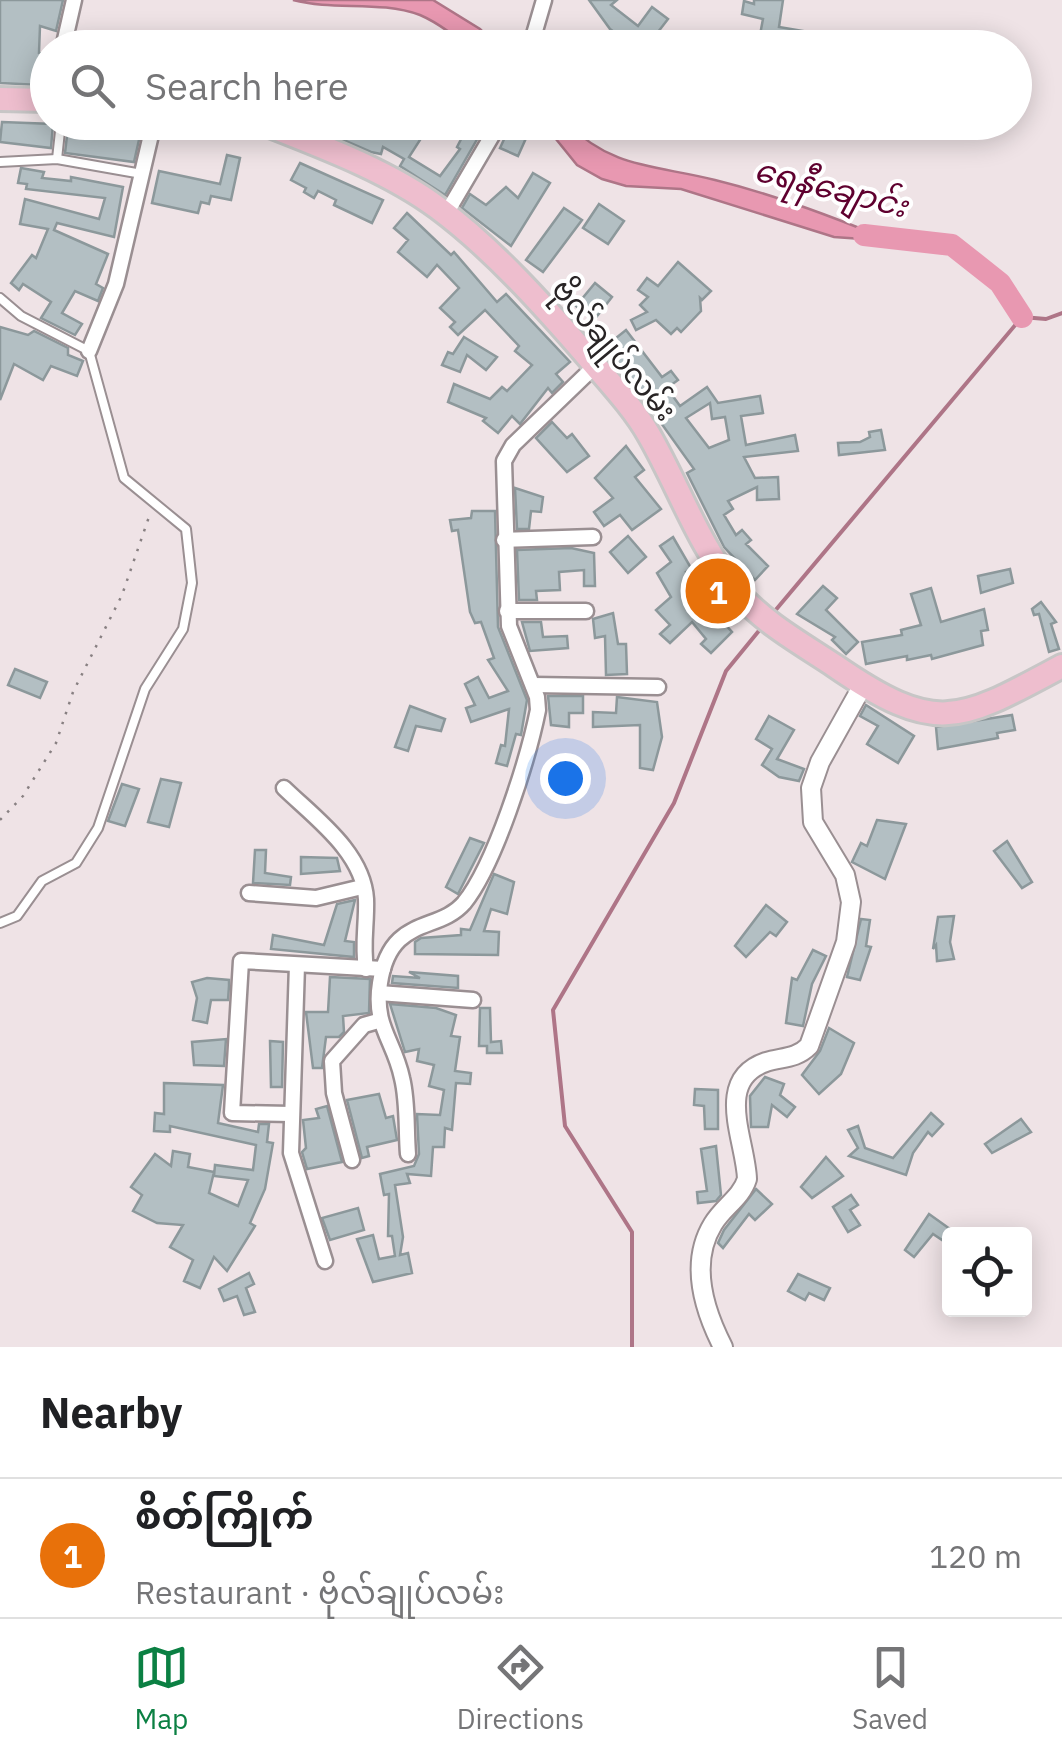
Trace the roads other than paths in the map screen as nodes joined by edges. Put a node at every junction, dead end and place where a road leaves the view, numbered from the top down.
1 (74, 0) edge
2 (544, 0) edge
3 (68, 30) edge
4 (535, 30) edge
5 (0, 99) edge
6 (30, 100) edge
7 (59, 140) edge
8 (150, 140) edge
9 (300, 140) edge
10 (489, 140) edge
11 (57, 159) junction
12 (0, 162) edge
13 (142, 174) junction
14 (446, 214) junction
15 (0, 298) edge
16 (89, 351) junction
17 (595, 366) junction
18 (593, 538) dead end
19 (504, 540) junction
20 (586, 610) dead end
21 (507, 611) junction
22 (1062, 666) edge
23 (533, 685) junction
24 (863, 685) junction
25 (658, 687) dead end
26 (284, 788) dead end
27 (362, 887) junction
28 (249, 893) dead end
29 (0, 923) edge
30 (297, 965) junction
31 (366, 969) junction
32 (383, 969) junction
33 (379, 992) junction
34 (473, 1000) dead end
35 (378, 1021) junction
36 (291, 1114) junction
37 (408, 1154) dead end
38 (352, 1160) dead end
39 (325, 1261) dead end
40 (723, 1347) edge

1 - 3 street
2 - 4 street
5 - 6 main road
7 - 11 lane
8 - 13 street
9 - 14 main road, ဗိုလ်‌ချုပ်‌လမ်း
10 - 14 street
11 - 12 lane
11 - 13 lane
13 - 16 street
14 - 17 main road, ဗိုလ်‌ချုပ်‌လမ်း
15 - 16 lane
16 - 29 lane
17 - 19 street
17 - 24 main road, ဗိုလ်‌ချုပ်‌လမ်း
18 - 19 street
19 - 21 street
20 - 21 street
21 - 23 street
22 - 24 main road, ဗိုလ်‌ချုပ်‌လမ်း
23 - 25 street
23 - 32 street
24 - 40 street
26 - 27 street
27 - 28 street
27 - 31 street
30 - 31 street
30 - 36 street
30 - 36 street
31 - 32 street
32 - 33 street
33 - 34 street
33 - 35 street
35 - 37 street
35 - 38 street
36 - 39 street

